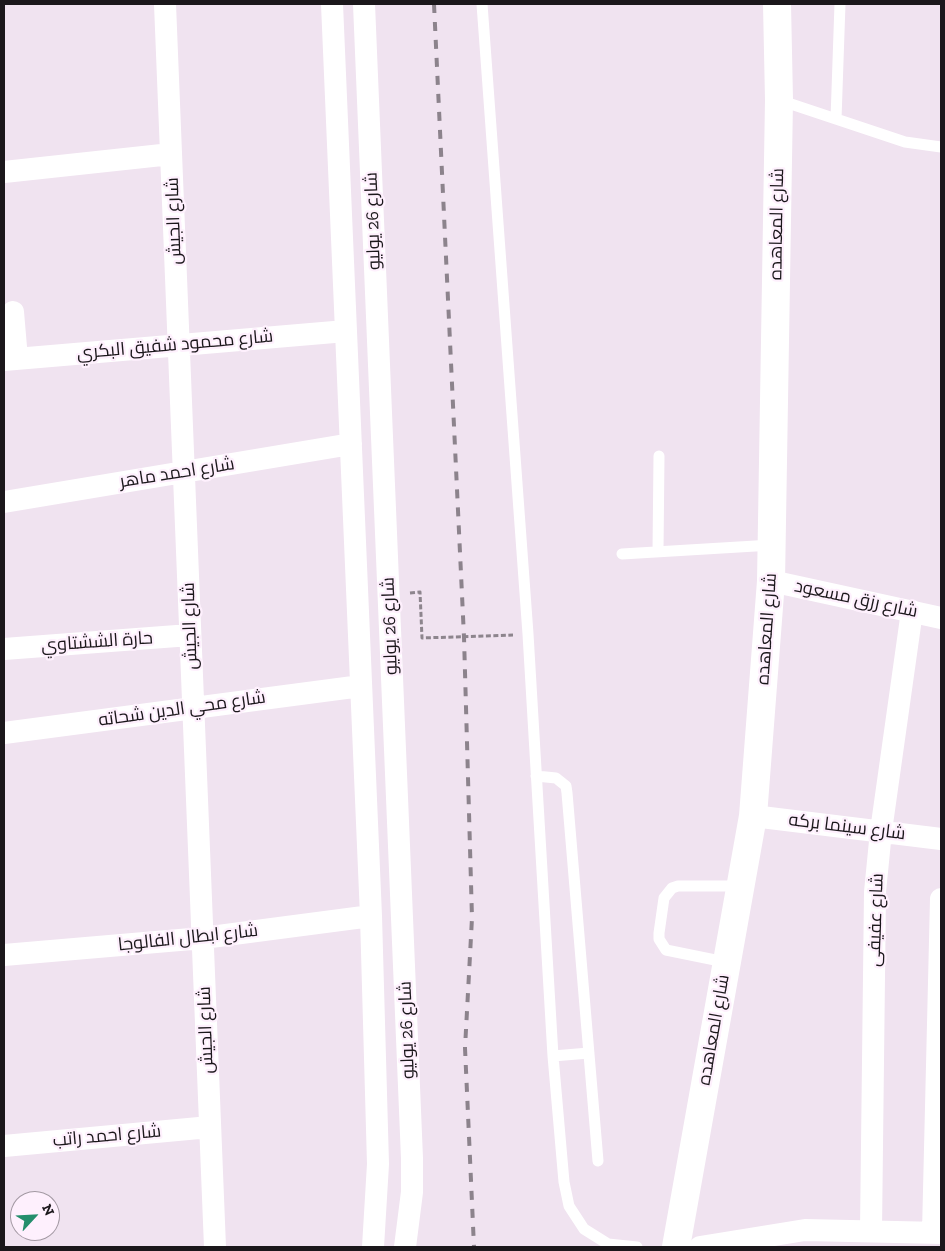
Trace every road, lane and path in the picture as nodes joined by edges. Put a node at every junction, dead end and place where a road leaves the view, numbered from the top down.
1 (165, 4) edge
2 (332, 4) edge
3 (364, 4) edge
4 (482, 4) edge
5 (777, 4) edge
6 (840, 4) edge
7 (779, 100) junction
8 (836, 119) junction
9 (941, 147) edge
10 (171, 154) junction
11 (4, 172) edge
12 (13, 312) dead end
13 (346, 332) junction
14 (179, 344) junction
15 (10, 360) edge
16 (351, 444) junction
17 (659, 456) dead end
18 (184, 472) junction
19 (4, 502) edge
20 (772, 545) junction
21 (658, 551) junction
22 (622, 554) dead end
23 (771, 581) junction
24 (389, 594) junction
25 (912, 611) junction
26 (941, 618) edge
27 (528, 634) junction
28 (190, 635) junction
29 (4, 650) edge
30 (361, 686) junction
31 (193, 706) junction
32 (4, 733) edge
33 (536, 776) junction
34 (753, 816) junction
35 (881, 831) junction
36 (941, 840) edge
37 (739, 886) junction
38 (941, 899) edge
39 (371, 916) junction
40 (203, 938) junction
41 (4, 955) edge
42 (726, 962) junction
43 (589, 1053) junction
44 (553, 1056) junction
45 (210, 1127) junction
46 (4, 1146) edge
47 (598, 1161) dead end
48 (871, 1230) junction
49 (937, 1233) edge
50 (215, 1247) edge
51 (373, 1247) edge
52 (405, 1247) edge
53 (637, 1247) edge
54 (676, 1247) edge
55 (700, 1247) edge

1 - 10 street, شارع الجيش
2 - 13 street, شارع 26 يوليو
3 - 24 street, شارع 26 يوليو
4 - 27 lane
5 - 7 main road, شارع المعاهده
6 - 8 lane
7 - 8 lane
7 - 20 main road, شارع المعاهده
8 - 9 lane
10 - 11 street
10 - 14 street, شارع الجيش
12 - 15 street
13 - 14 street, شارع محمود شفيق البكري
13 - 16 street, شارع 26 يوليو
14 - 15 street, شارع محمود شفيق البكري
14 - 18 street, شارع الجيش
16 - 18 street, شارع احمد ماهر
16 - 30 street, شارع 26 يوليو
17 - 21 lane
18 - 19 street, شارع احمد ماهر
18 - 28 street, شارع الجيش
20 - 21 lane
20 - 23 main road, شارع المعاهده
21 - 22 lane
23 - 25 street, شارع رزق مسعود
23 - 34 main road, شارع المعاهده
24 - 27 path
24 - 52 street, شارع 26 يوليو
25 - 26 street, شارع رزق مسعود
25 - 35 street, شارع عفيفى
27 - 33 lane
28 - 29 street, حارة الششتاوي
28 - 31 street, شارع الجيش
30 - 31 street, شارع محي الدين شحاته
30 - 39 street, شارع 26 يوليو
31 - 32 street, شارع محي الدين شحاته
31 - 40 street, شارع الجيش
33 - 43 lane
33 - 44 lane
34 - 35 street, شارع سينما بركه
34 - 37 main road, شارع المعاهده
35 - 36 street, شارع سينما بركه
35 - 48 street, شارع عفيفى
37 - 42 main road, شارع المعاهده
37 - 42 lane
38 - 49 street
39 - 40 street, شارع ابطال الفالوجا
39 - 51 street, شارع 26 يوليو
40 - 41 street, شارع ابطال الفالوجا
40 - 45 street, شارع الجيش
42 - 54 main road, شارع المعاهده
43 - 44 lane
43 - 47 lane
44 - 53 lane
45 - 46 street, شارع احمد راتب
45 - 50 street, شارع الجيش
48 - 49 street
48 - 55 street

